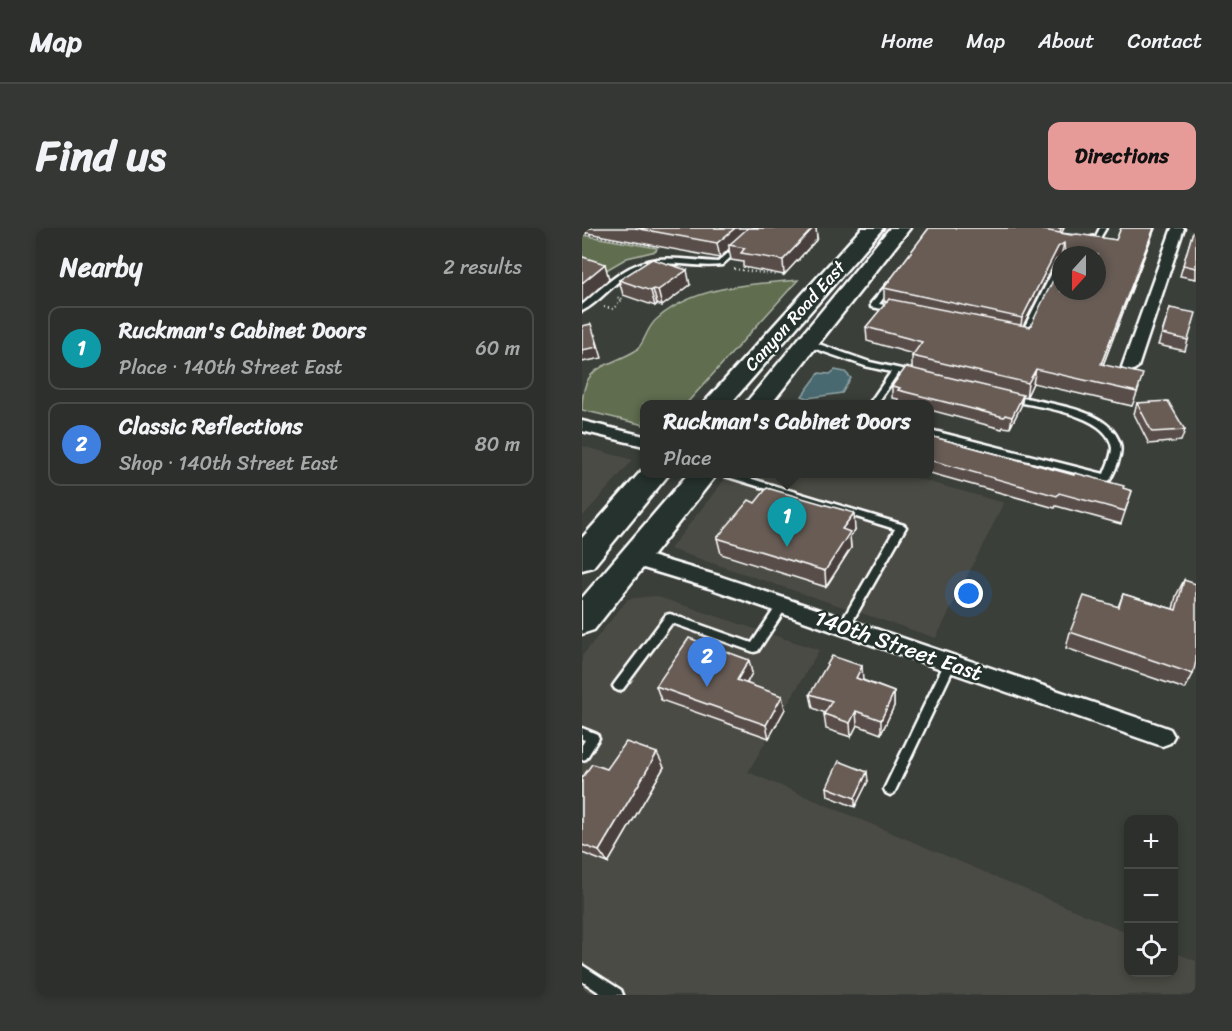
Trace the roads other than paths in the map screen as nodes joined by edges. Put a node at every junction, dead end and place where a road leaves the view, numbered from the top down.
1 (756, 228) edge
2 (873, 228) edge
3 (900, 228) edge
4 (1103, 228) edge
5 (1178, 228) edge
6 (1079, 242) edge
7 (901, 271) edge
8 (1052, 279) edge
9 (582, 309) edge
10 (909, 313) edge
11 (1012, 336) edge
12 (807, 343) junction
13 (1130, 367) dead end
14 (896, 370) junction
15 (929, 378) edge
16 (1004, 396) edge
17 (720, 400) edge
18 (762, 400) edge
19 (876, 400) edge
20 (582, 426) edge
21 (934, 434) edge
22 (640, 440) edge
23 (652, 478) edge
24 (679, 478) edge
25 (700, 478) edge
26 (741, 478) edge
27 (634, 558) junction
28 (582, 559) edge
29 (783, 605) junction
30 (582, 621) edge
31 (844, 626) junction
32 (950, 663) junction
33 (619, 686) dead end
34 (582, 733) edge
35 (1162, 736) dead end
36 (582, 755) edge
37 (890, 789) dead end
38 (583, 975) edge
39 (616, 995) edge

1 - 9 lane
2 - 17 main road, Canyon Road East
3 - 12 main road, Canyon Road East
4 - 6 lane
5 - 13 street
7 - 10 lane
8 - 11 lane
12 - 14 lane
12 - 18 main road, Canyon Road East
14 - 15 lane
14 - 19 lane
16 - 21 lane
20 - 22 street
23 - 28 main road
24 - 27 main road
25 - 27 main road
26 - 31 lane
27 - 29 street, 140th Street East
27 - 30 main road
29 - 31 street, 140th Street East
29 - 33 lane
31 - 32 street, 140th Street East
32 - 35 street, 140th Street East
32 - 37 lane
34 - 36 lane
38 - 39 lane

